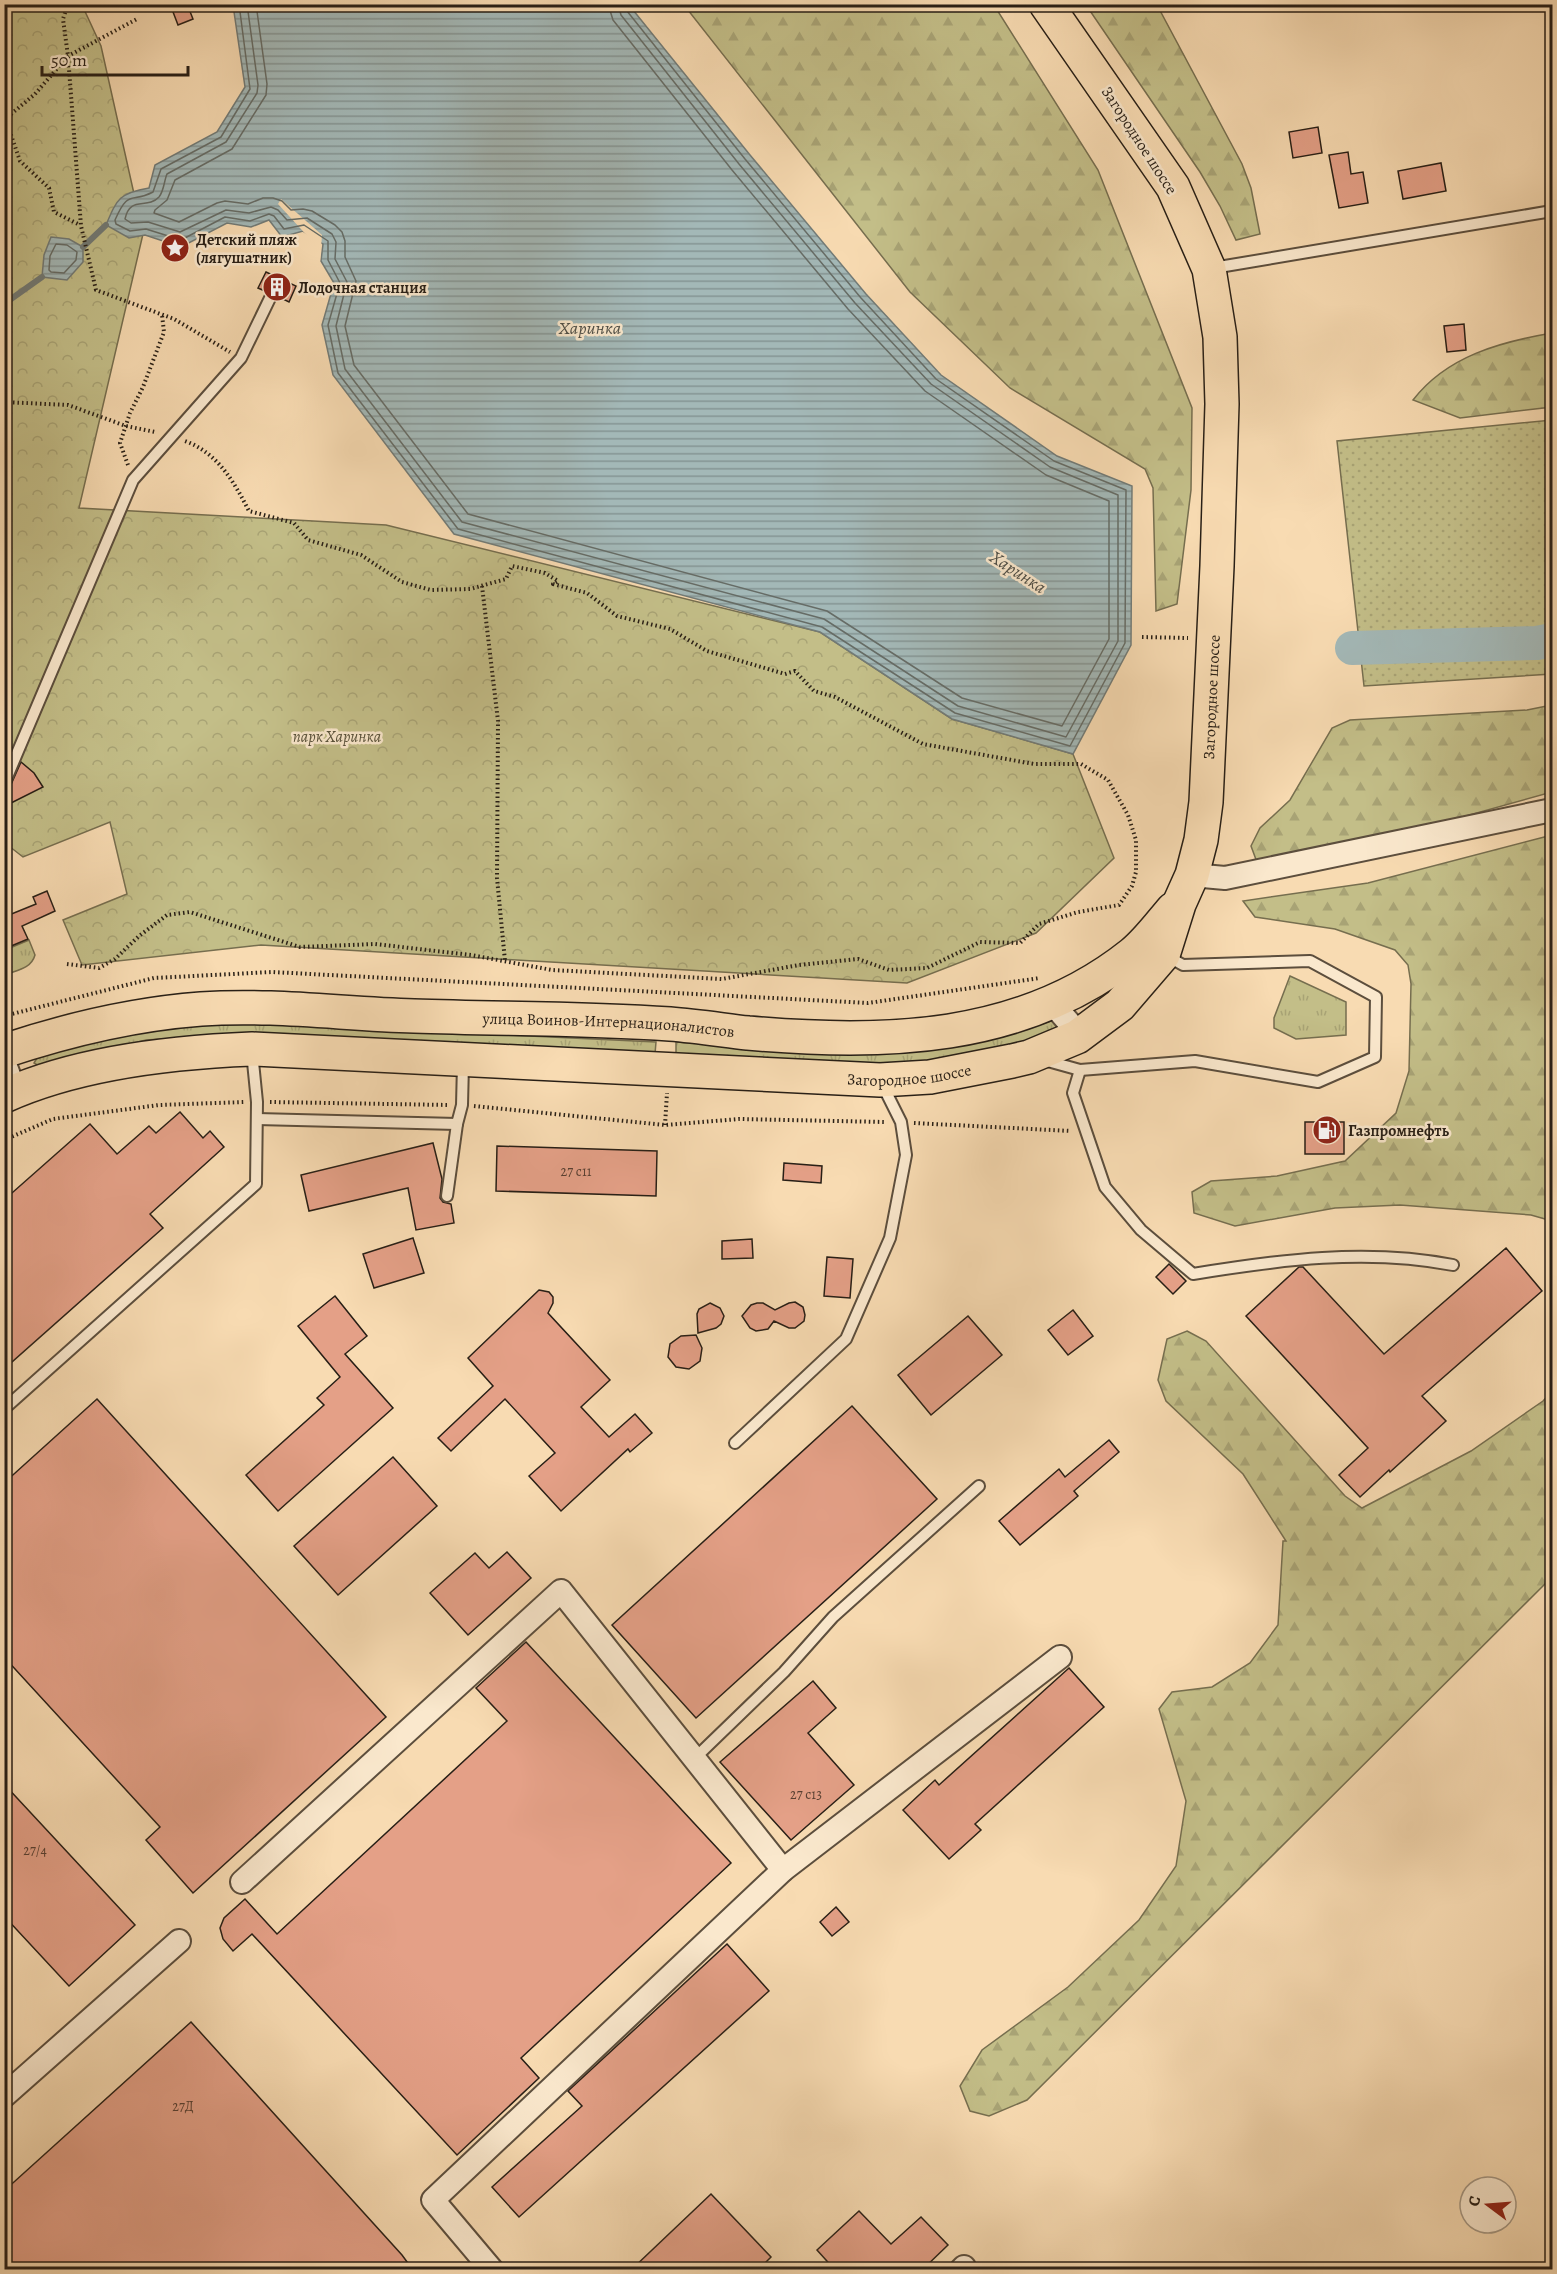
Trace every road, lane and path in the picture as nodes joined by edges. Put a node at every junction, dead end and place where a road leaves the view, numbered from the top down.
1 (68, 4) edge
2 (1046, 4) edge
3 (137, 19) dead end
4 (68, 56) junction
5 (4, 120) edge
6 (4, 130) edge
7 (1552, 211) edge
8 (81, 226) junction
9 (1209, 269) junction
10 (272, 294) dead end
11 (162, 315) junction
12 (241, 358) junction
13 (4, 402) edge
14 (126, 426) junction
15 (171, 436) junction
16 (130, 486) junction
17 (482, 586) junction
18 (1142, 637) dead end
19 (1192, 638) dead end
20 (4, 784) edge
21 (1552, 810) edge
22 (1185, 889) junction
23 (1153, 949) junction
24 (506, 961) junction
25 (67, 964) dead end
26 (1050, 990) junction
27 (4, 1016) edge
28 (1077, 1037) junction
29 (5, 1048) edge
30 (252, 1049) junction
31 (1029, 1056) junction
32 (463, 1059) junction
33 (1080, 1070) junction
34 (880, 1080) junction
35 (12, 1092) edge
36 (257, 1119) junction
37 (901, 1122) junction
38 (458, 1124) junction
39 (1086, 1132) junction
40 (447, 1196) dead end
41 (1453, 1265) dead end
42 (4, 1409) edge
43 (735, 1443) dead end
44 (979, 1486) dead end
45 (1060, 1657) dead end
46 (694, 1759) junction
47 (783, 1870) junction
48 (242, 1882) dead end
49 (179, 1941) dead end
50 (4, 2096) edge
51 (492, 2270) edge

1 - 4 path
2 - 9 main road, Загородное шоссе
3 - 4 path
4 - 5 path
4 - 8 path
6 - 8 path
7 - 9 lane
8 - 11 path
9 - 22 main road, Загородное шоссе
10 - 12 lane
11 - 12 path
11 - 14 path
12 - 15 lane
13 - 14 path
14 - 15 path
14 - 16 path
15 - 16 lane
15 - 17 path
16 - 20 lane
17 - 24 path
17 - 24 path
18 - 19 path
21 - 22 street
22 - 23 main road, Загородное шоссе
23 - 26 main road, улица Воинов-Интернационалистов
23 - 28 main road, Загородное шоссе
23 - 33 lane
24 - 25 path
26 - 27 path
26 - 28 street
26 - 29 main road, улица Воинов-Интернационалистов
28 - 31 main road, Загородное шоссе
29 - 35 lane
30 - 32 main road
30 - 35 main road
30 - 36 lane
31 - 33 lane
31 - 34 main road, Загородное шоссе
32 - 34 main road, Загородное шоссе
32 - 38 lane
33 - 39 lane
34 - 37 lane
36 - 38 lane
36 - 42 lane
37 - 39 path
37 - 43 lane
38 - 40 lane
39 - 41 lane
44 - 46 lane
45 - 47 street
46 - 47 street
46 - 48 street
47 - 51 street
49 - 50 street

